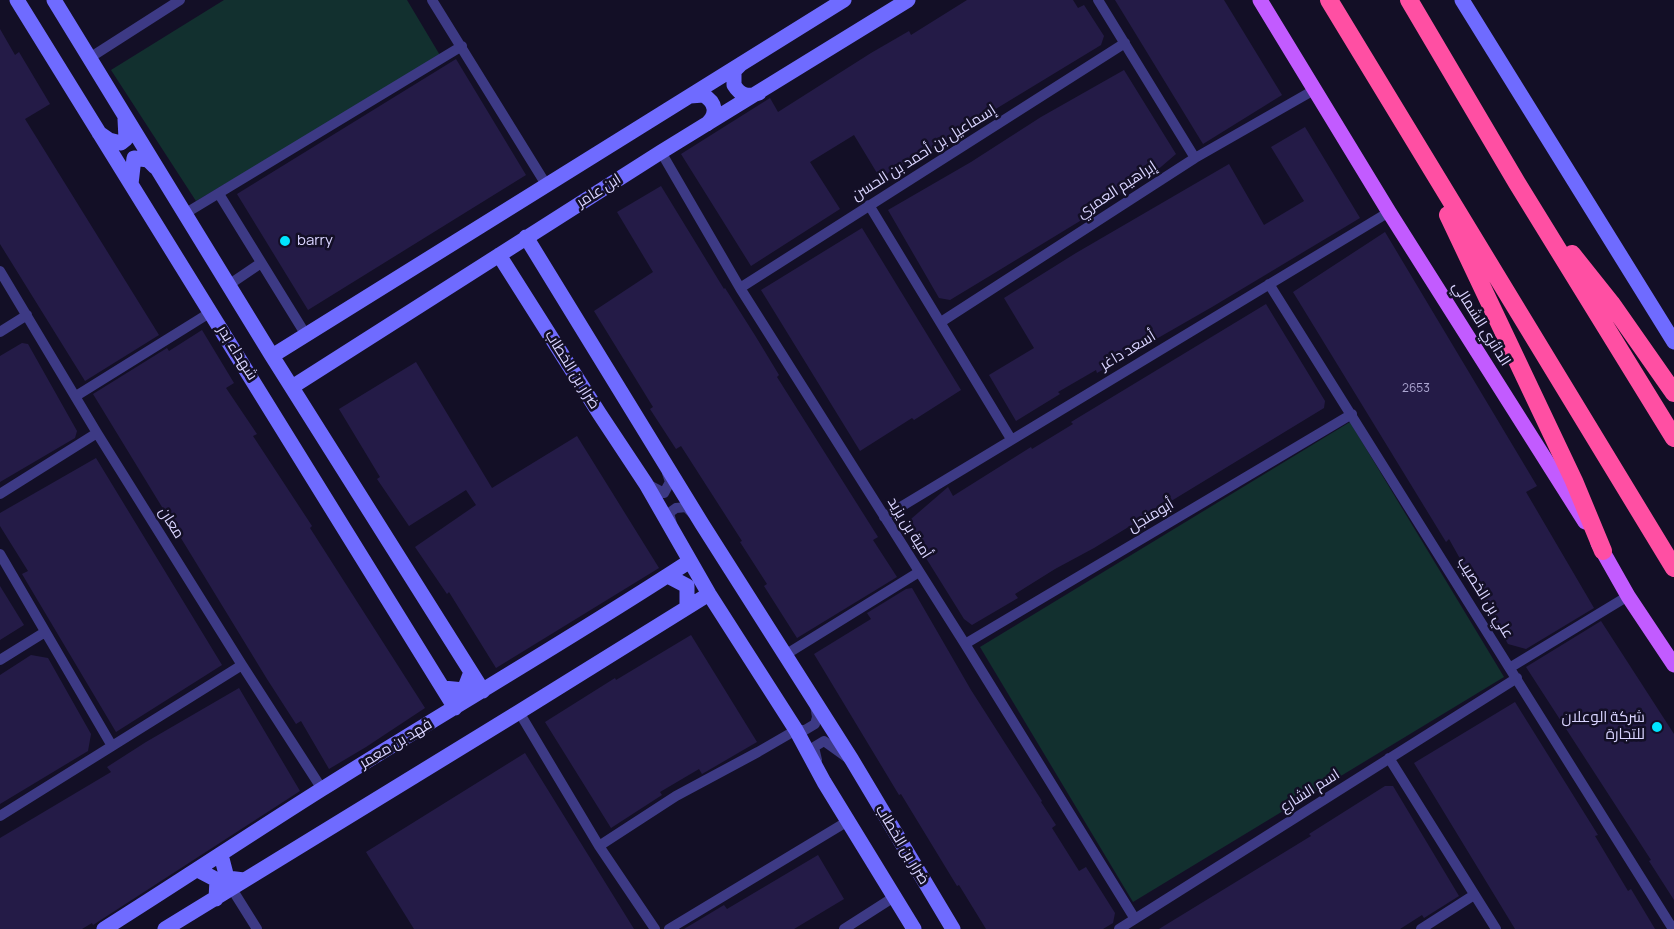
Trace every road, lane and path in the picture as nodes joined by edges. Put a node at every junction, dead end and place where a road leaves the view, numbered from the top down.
1 (17, 0) edge
2 (54, 0) edge
3 (180, 0) edge
4 (432, 0) edge
5 (844, 0) edge
6 (908, 0) edge
7 (1098, 0) edge
8 (1260, 0) edge
9 (1329, 0) edge
10 (1409, 0) edge
11 (1462, 0) edge
12 (1125, 43) junction
13 (462, 46) junction
14 (91, 57) junction
15 (741, 64) junction
16 (1314, 90) junction
17 (759, 93) junction
18 (689, 96) junction
19 (124, 114) junction
20 (1405, 124) junction
21 (705, 126) junction
22 (99, 134) junction
23 (661, 152) junction
24 (1195, 158) junction
25 (158, 168) junction
26 (1517, 183) junction
27 (131, 184) junction
28 (547, 186) junction
29 (219, 195) junction
30 (869, 205) junction
31 (1389, 212) junction
32 (186, 213) junction
33 (525, 237) junction
34 (499, 255) junction
35 (261, 263) junction
36 (0, 271) edge
37 (230, 284) junction
38 (1269, 284) junction
39 (740, 288) junction
40 (212, 312) junction
41 (27, 315) junction
42 (941, 322) junction
43 (0, 332) edge
44 (306, 335) junction
45 (1674, 342) edge
46 (273, 356) junction
47 (292, 387) junction
48 (1674, 393) edge
49 (76, 396) junction
50 (1352, 414) junction
51 (98, 433) junction
52 (1674, 438) edge
53 (1011, 439) junction
54 (663, 461) junction
55 (646, 484) junction
56 (0, 494) edge
57 (884, 516) junction
58 (702, 524) junction
59 (680, 542) junction
60 (1603, 551) junction
61 (0, 554) edge
62 (690, 561) junction
63 (1674, 568) edge
64 (919, 572) junction
65 (668, 576) junction
66 (709, 594) junction
67 (1628, 596) junction
68 (687, 607) junction
69 (45, 632) junction
70 (965, 644) junction
71 (785, 655) junction
72 (0, 660) edge
73 (242, 665) junction
74 (1674, 665) edge
75 (1511, 667) junction
76 (471, 672) junction
77 (1517, 678) junction
78 (442, 688) junction
79 (483, 691) junction
80 (815, 705) junction
81 (455, 708) junction
82 (519, 712) junction
83 (796, 730) junction
84 (112, 746) junction
85 (1389, 758) junction
86 (852, 760) junction
87 (824, 782) junction
88 (322, 789) junction
89 (0, 816) edge
90 (848, 821) junction
91 (599, 846) junction
92 (221, 855) junction
93 (198, 870) junction
94 (238, 884) junction
95 (1474, 895) junction
96 (894, 897) junction
97 (216, 899) junction
98 (1135, 919) junction
99 (1671, 928) edge
100 (104, 929) edge
101 (165, 929) edge
102 (257, 929) edge
103 (655, 929) edge
104 (669, 929) edge
105 (844, 929) edge
106 (914, 929) edge
107 (953, 929) edge
108 (1119, 929) edge
109 (1421, 929) edge
110 (1496, 929) edge

1 - 22 street, شهداء بدر
2 - 14 street, شهداء بدر
3 - 14 street
4 - 13 street
5 - 15 street
6 - 17 street, ابن عامر
7 - 12 street
8 - 16 main road, الدائري الشمالي
9 - 20 highway
10 - 26 highway
11 - 45 street
12 - 24 street
12 - 30 street, إسماعيل بن أحمد بن الحسن
13 - 28 street
13 - 29 street
14 - 19 street, شهداء بدر
15 - 17 street
15 - 18 street
16 - 24 street, إبراهيم العمري
16 - 31 main road, الدائري الشمالي
17 - 21 street, ابن عامر
18 - 21 street
18 - 28 street
19 - 22 street
19 - 25 street, شهداء بدر
20 - 60 highway
20 - 63 highway
21 - 23 street, ابن عامر
22 - 27 street, شهداء بدر
23 - 33 street, ابن عامر
23 - 39 street, أمية بن يزيد
24 - 42 street, إبراهيم العمري
25 - 27 street
25 - 32 street, شهداء بدر
26 - 48 highway
26 - 52 highway
27 - 40 street, شهداء بدر
28 - 44 street
29 - 32 street
29 - 35 street
30 - 39 street, إسماعيل بن أحمد بن الحسن
30 - 42 street
31 - 38 street, أسعد داغر
31 - 60 main road, الدائري الشمالي
32 - 37 street, شهداء بدر
33 - 34 street, ابن عامر
33 - 54 street, ضرار بن الخطاب
34 - 47 street, ابن عامر
34 - 55 street, ضرار بن الخطاب
35 - 37 street
35 - 44 street
36 - 41 street, معان
37 - 46 street, شهداء بدر
38 - 50 street, علي بن الخصيب
38 - 53 street, أسعد داغر
39 - 57 street, أمية بن يزيد
40 - 49 street
40 - 78 street, شهداء بدر
41 - 43 street
41 - 49 street, معان
42 - 53 street
44 - 46 street
46 - 47 street, شهداء بدر
47 - 76 street, شهداء بدر
49 - 51 street, معان
50 - 70 street, أبومنجل
50 - 75 street, علي بن الخصيب
51 - 56 street
51 - 73 street, معان
53 - 57 street, أسعد داغر
54 - 55 street, ضرار بن الخطاب
54 - 58 street, ضرار بن الخطاب
55 - 59 street, ضرار بن الخطاب
57 - 64 street, أمية بن يزيد
58 - 59 street, ضرار بن الخطاب
58 - 71 street, ضرار بن الخطاب
59 - 62 street, ضرار بن الخطاب
60 - 67 main road, الدائري الشمالي
61 - 69 street
62 - 65 street, فهد بن معمر
62 - 66 street, ضرار بن الخطاب
64 - 70 street, أمية بن يزيد
64 - 71 street
65 - 68 street
65 - 79 street, فهد بن معمر
66 - 68 street
66 - 83 street, ضرار بن الخطاب
67 - 74 main road, الدائري الشمالي
67 - 75 street
68 - 82 street
69 - 72 street
69 - 84 street
70 - 98 street, أمية بن يزيد
71 - 80 street, ضرار بن الخطاب
73 - 84 street
73 - 88 street, معان
75 - 77 street, علي بن الخصيب
76 - 78 street
76 - 79 street, شهداء بدر
77 - 85 street, اسم الشارع
77 - 99 street, علي بن الخصيب
78 - 81 street, شهداء بدر
79 - 81 street, فهد بن معمر
80 - 83 street
80 - 86 street, ضرار بن الخطاب
81 - 88 street, فهد بن معمر
82 - 91 street
82 - 94 street
83 - 87 street, ضرار بن الخطاب
83 - 91 street
84 - 89 street
85 - 95 street
85 - 98 street, اسم الشارع
86 - 87 street, ضرار بن الخطاب
86 - 107 street, ضرار بن الخطاب
87 - 90 street, ضرار بن الخطاب
88 - 92 street, فهد بن معمر
90 - 96 street, ضرار بن الخطاب
90 - 104 street
91 - 103 street
92 - 93 street, فهد بن معمر
92 - 94 street
93 - 97 street
93 - 100 street, فهد بن معمر
94 - 97 street
94 - 102 street
95 - 109 street
95 - 110 street
96 - 105 street
96 - 106 street, ضرار بن الخطاب
97 - 101 street
98 - 108 street, اسم الشارع

